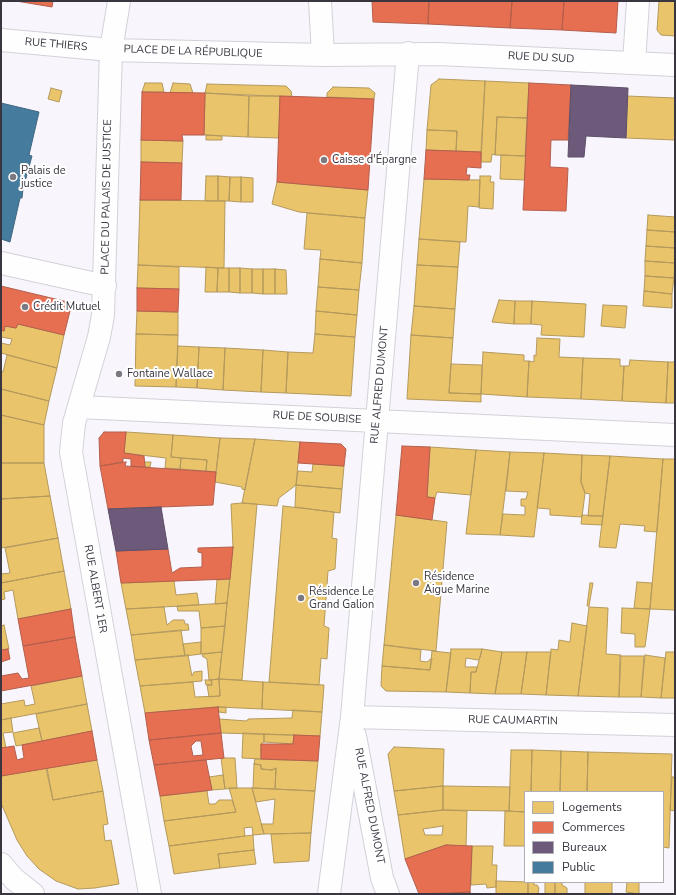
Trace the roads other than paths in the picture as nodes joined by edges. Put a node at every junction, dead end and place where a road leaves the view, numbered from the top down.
1 (119, 1) edge
2 (320, 1) edge
3 (638, 1) edge
4 (1, 40) edge
5 (111, 50) junction
6 (408, 53) junction
7 (323, 55) junction
8 (634, 63) junction
9 (675, 64) edge
10 (1, 263) edge
11 (105, 286) junction
12 (79, 407) junction
13 (377, 421) junction
14 (675, 435) edge
15 (352, 717) junction
16 (675, 724) edge
17 (1, 864) edge
18 (33, 894) edge
19 (150, 894) edge
20 (329, 894) edge
21 (388, 894) edge

1 - 5 street, PLACE DE LA RÉPUBLIQUE
2 - 7 street
3 - 8 street
4 - 5 street, RUE THIERS
5 - 7 street, PLACE DE LA RÉPUBLIQUE
5 - 11 street, PLACE DU PALAIS DE JUSTICE
6 - 7 street, PLACE DE LA RÉPUBLIQUE
6 - 8 street, RUE DU SUD
6 - 13 street, RUE ALFRED DUMONT
8 - 9 street, RUE DU SUD
10 - 11 street, PLACE DU PALAIS DE JUSTICE
11 - 12 street, RUE ALBERT 1ER
12 - 13 street, RUE DE SOUBISE
12 - 19 street, RUE ALBERT 1ER
13 - 14 street, RUE DE SOUBISE
13 - 15 street, RUE ALFRED DUMONT
15 - 16 street, RUE CAUMARTIN
15 - 20 street, RUE ALFRED DUMONT
15 - 21 street, RUE ALFRED DUMONT
17 - 18 street

